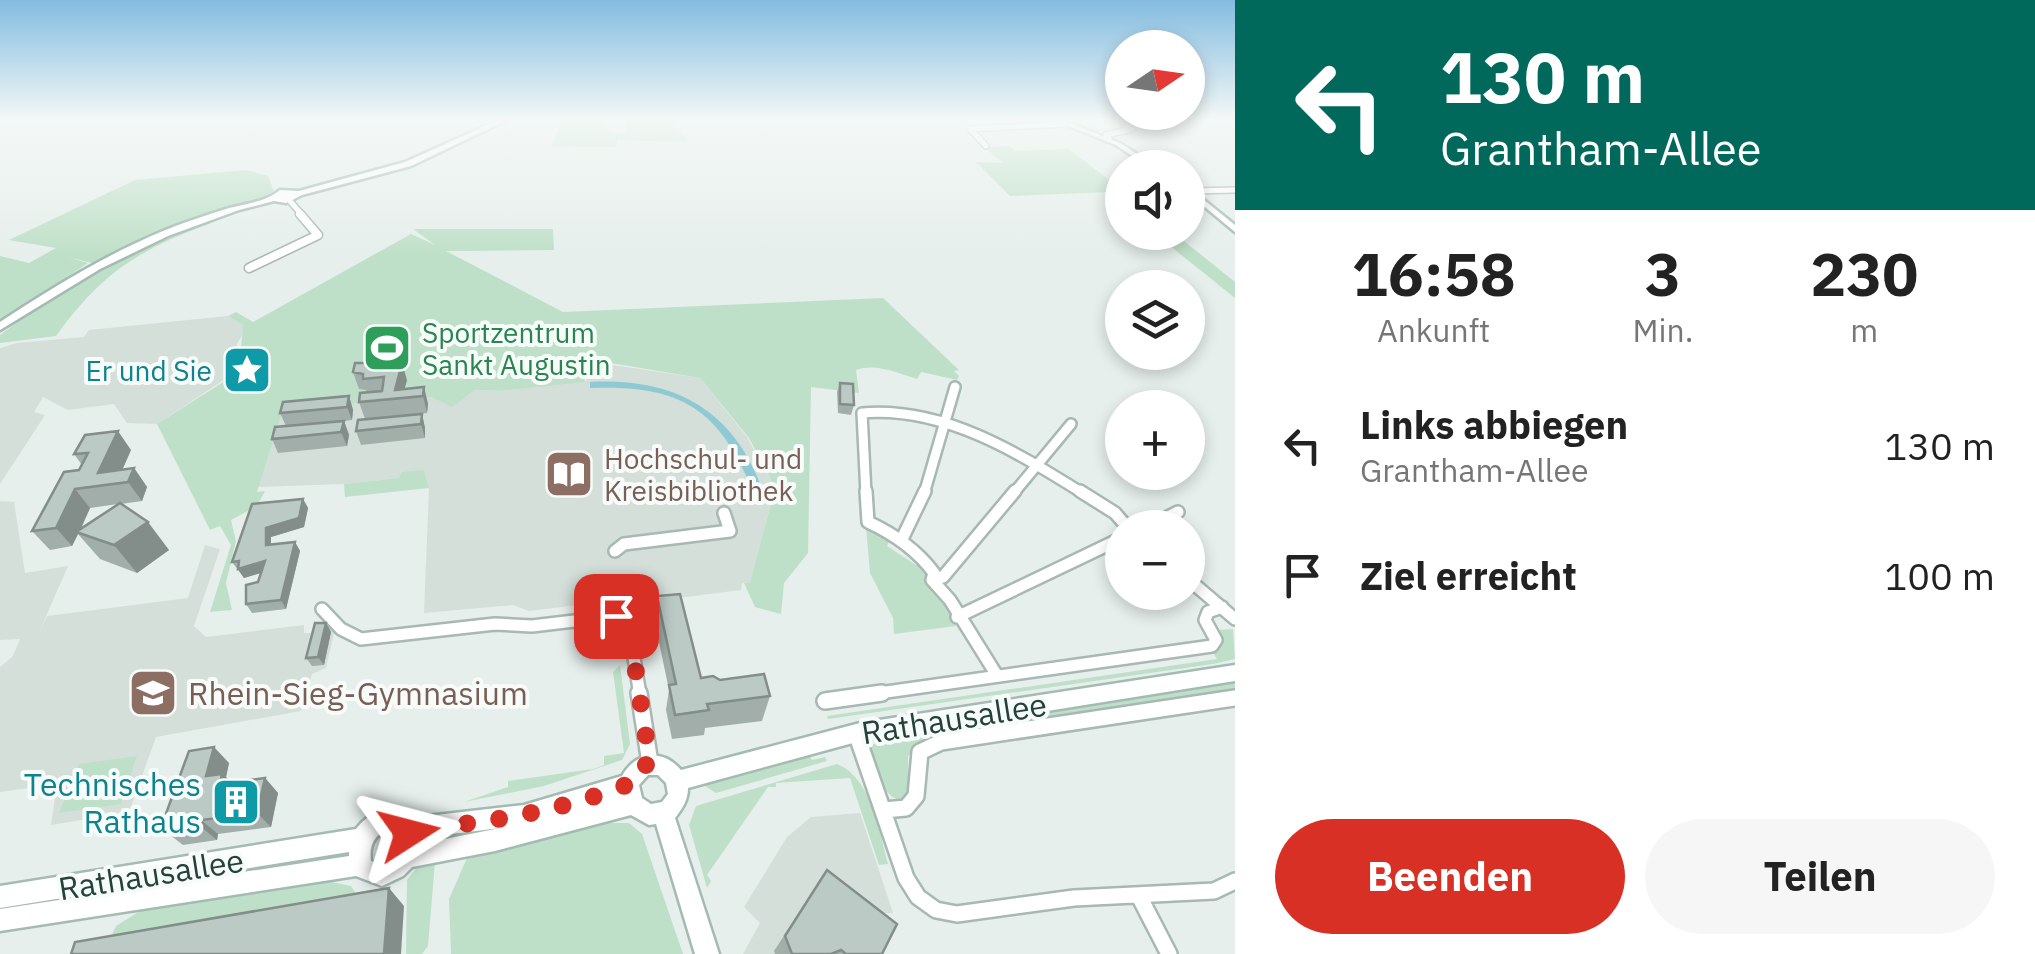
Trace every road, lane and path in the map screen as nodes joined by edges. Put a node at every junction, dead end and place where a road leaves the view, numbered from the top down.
1 (403, 166) edge
2 (1205, 190) edge
3 (1235, 190) edge
4 (294, 197) junction
5 (1205, 204) edge
6 (1235, 229) edge
7 (249, 268) dead end
8 (0, 328) edge
9 (956, 387) dead end
10 (945, 422) junction
11 (1072, 424) dead end
12 (1036, 466) junction
13 (1108, 510) edge
14 (724, 513) dead end
15 (902, 539) junction
16 (1105, 546) edge
17 (615, 550) dead end
18 (932, 580) junction
19 (1205, 593) edge
20 (1222, 607) junction
21 (322, 609) dead end
22 (957, 618) junction
23 (1235, 619) edge
24 (1235, 673) edge
25 (996, 674) junction
26 (1235, 698) edge
27 (825, 701) dead end
28 (856, 733) junction
29 (650, 763) junction
30 (678, 781) junction
31 (631, 794) junction
32 (884, 810) junction
33 (663, 814) junction
34 (407, 829) junction
35 (362, 839) junction
36 (406, 857) junction
37 (360, 865) junction
38 (1235, 881) edge
39 (1140, 896) junction
40 (0, 897) edge
41 (0, 920) edge
42 (706, 954) edge
43 (1169, 954) edge

1 - 4 street
2 - 3 street
4 - 7 street
4 - 8 street
5 - 6 street
9 - 10 street
10 - 12 street
10 - 15 street
10 - 15 street
11 - 12 street
12 - 13 street
12 - 18 street
14 - 17 street
15 - 18 street
16 - 22 street
18 - 22 street
19 - 20 street
20 - 23 street
20 - 25 street
21 - 29 street
22 - 25 street
24 - 28 street, Rathausallee
25 - 27 street
26 - 32 street, Rathausallee
28 - 30 street, Rathausallee
28 - 32 street
29 - 30 street
29 - 31 street, Rathausallee
30 - 33 street
31 - 33 street
31 - 34 street, Rathausallee
31 - 36 street, Rathausallee
32 - 39 street
33 - 42 street
34 - 35 street, Rathausallee
34 - 36 street
35 - 37 street
35 - 40 street, Rathausallee
36 - 37 street, Rathausallee
37 - 41 street, Rathausallee
38 - 39 street
39 - 43 street

